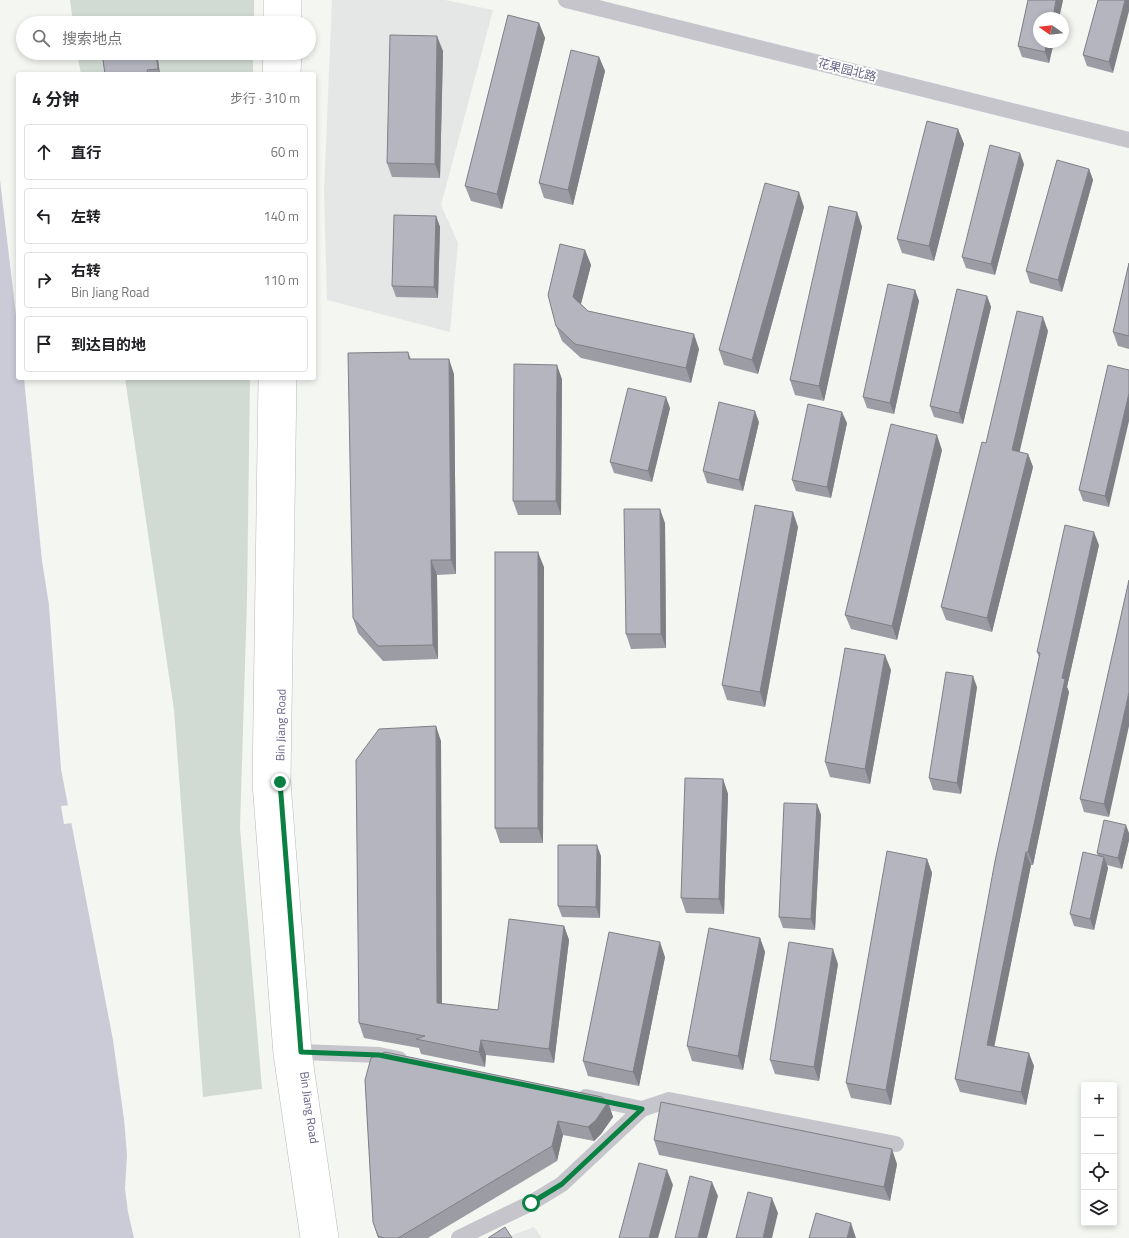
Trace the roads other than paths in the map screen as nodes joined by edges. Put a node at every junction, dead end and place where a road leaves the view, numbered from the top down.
1 (274, 0) edge
2 (291, 0) edge
3 (566, 0) edge
4 (274, 16) edge
5 (291, 16) edge
6 (274, 60) edge
7 (290, 60) edge
8 (273, 72) edge
9 (290, 72) edge
10 (1129, 140) edge
11 (269, 380) edge
12 (286, 380) edge
13 (301, 1052) junction
14 (418, 1063) edge
15 (572, 1094) edge
16 (642, 1109) junction
17 (896, 1144) dead end
18 (311, 1238) edge
19 (328, 1238) edge
20 (459, 1238) edge

1 - 4 main road
2 - 5 main road
3 - 10 street, 花果园北路
6 - 8 main road
7 - 9 main road
11 - 18 main road, Bin Jiang Road
12 - 13 main road, Bin Jiang Road
13 - 14 street
13 - 19 main road, Bin Jiang Road
15 - 16 street
16 - 17 street
16 - 20 street

